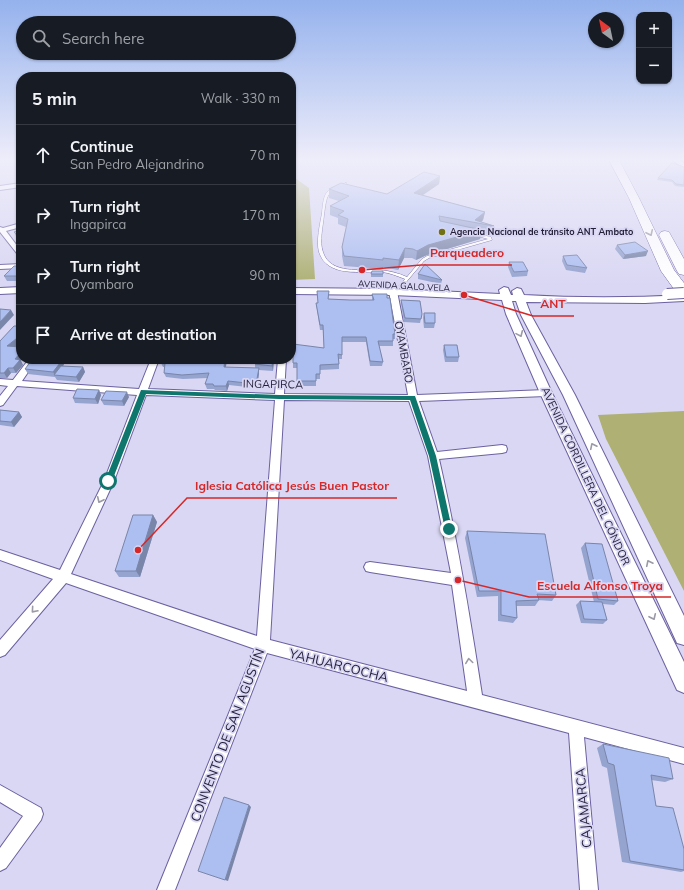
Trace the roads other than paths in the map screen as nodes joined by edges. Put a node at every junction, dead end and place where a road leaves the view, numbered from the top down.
1 (325, 202) edge
2 (636, 202) edge
3 (646, 202) edge
4 (16, 226) edge
5 (1, 230) edge
6 (471, 233) edge
7 (16, 249) edge
8 (16, 266) edge
9 (0, 267) edge
10 (684, 271) edge
11 (296, 284) edge
12 (398, 285) junction
13 (16, 290) edge
14 (0, 291) edge
15 (296, 291) edge
16 (684, 293) edge
17 (512, 294) junction
18 (16, 296) edge
19 (670, 297) junction
20 (0, 298) edge
21 (684, 298) edge
22 (29, 364) edge
23 (153, 364) edge
24 (282, 364) edge
25 (0, 382) edge
26 (16, 383) junction
27 (144, 392) junction
28 (546, 393) junction
29 (279, 397) junction
30 (413, 398) junction
31 (0, 403) edge
32 (502, 449) dead end
33 (432, 456) junction
34 (0, 554) edge
35 (370, 567) dead end
36 (63, 577) junction
37 (458, 580) junction
38 (684, 636) edge
39 (263, 646) junction
40 (0, 650) edge
41 (684, 682) edge
42 (475, 700) junction
43 (576, 727) junction
44 (684, 756) edge
45 (0, 793) edge
46 (0, 862) edge
47 (166, 890) edge
48 (589, 890) edge

1 - 12 lane
2 -> 16 highway
3 - 10 highway
4 - 5 street
5 - 7 street
6 - 12 lane
8 - 9 street
11 - 12 street, AVENIDA GALO VELA
12 - 15 street, AVENIDA GALO VELA
12 - 17 street, AVENIDA GALO VELA
12 - 30 street, OYAMBARO
13 - 14 street
16 - 19 street, AVENIDA GALO VELA, bridge
17 - 19 street, AVENIDA GALO VELA
17 -> 28 street, AVENIDA CORDILLERA DEL CÓNDOR
38 -> 17 street, AVENIDA CORDILLERA DEL CÓNDOR
18 - 20 street
19 - 21 street, AVENIDA GALO VELA
22 - 26 street
23 - 27 street
24 - 29 street, CONVENTO DE SAN AGUSTÍN
25 - 26 street, INGAPIRCA
26 - 27 street, INGAPIRCA
26 - 31 street
27 - 29 street, INGAPIRCA
27 -> 36 street
28 - 30 street, INGAPIRCA
28 -> 41 street, AVENIDA CORDILLERA DEL CÓNDOR
29 - 30 street, INGAPIRCA
29 - 39 street, CONVENTO DE SAN AGUSTÍN
30 - 33 street, OYAMBARO
32 - 33 street
33 - 37 street, OYAMBARO
34 - 36 street, YAHUARCOCHA
35 - 37 street
36 - 39 street, YAHUARCOCHA
36 -> 40 street
42 -> 37 street, OYAMBARO
39 - 42 street, YAHUARCOCHA
39 - 47 street, CONVENTO DE SAN AGUSTÍN
42 - 43 street, YAHUARCOCHA
43 - 44 street, YAHUARCOCHA
43 - 48 street, CAJAMARCA
45 - 46 street

